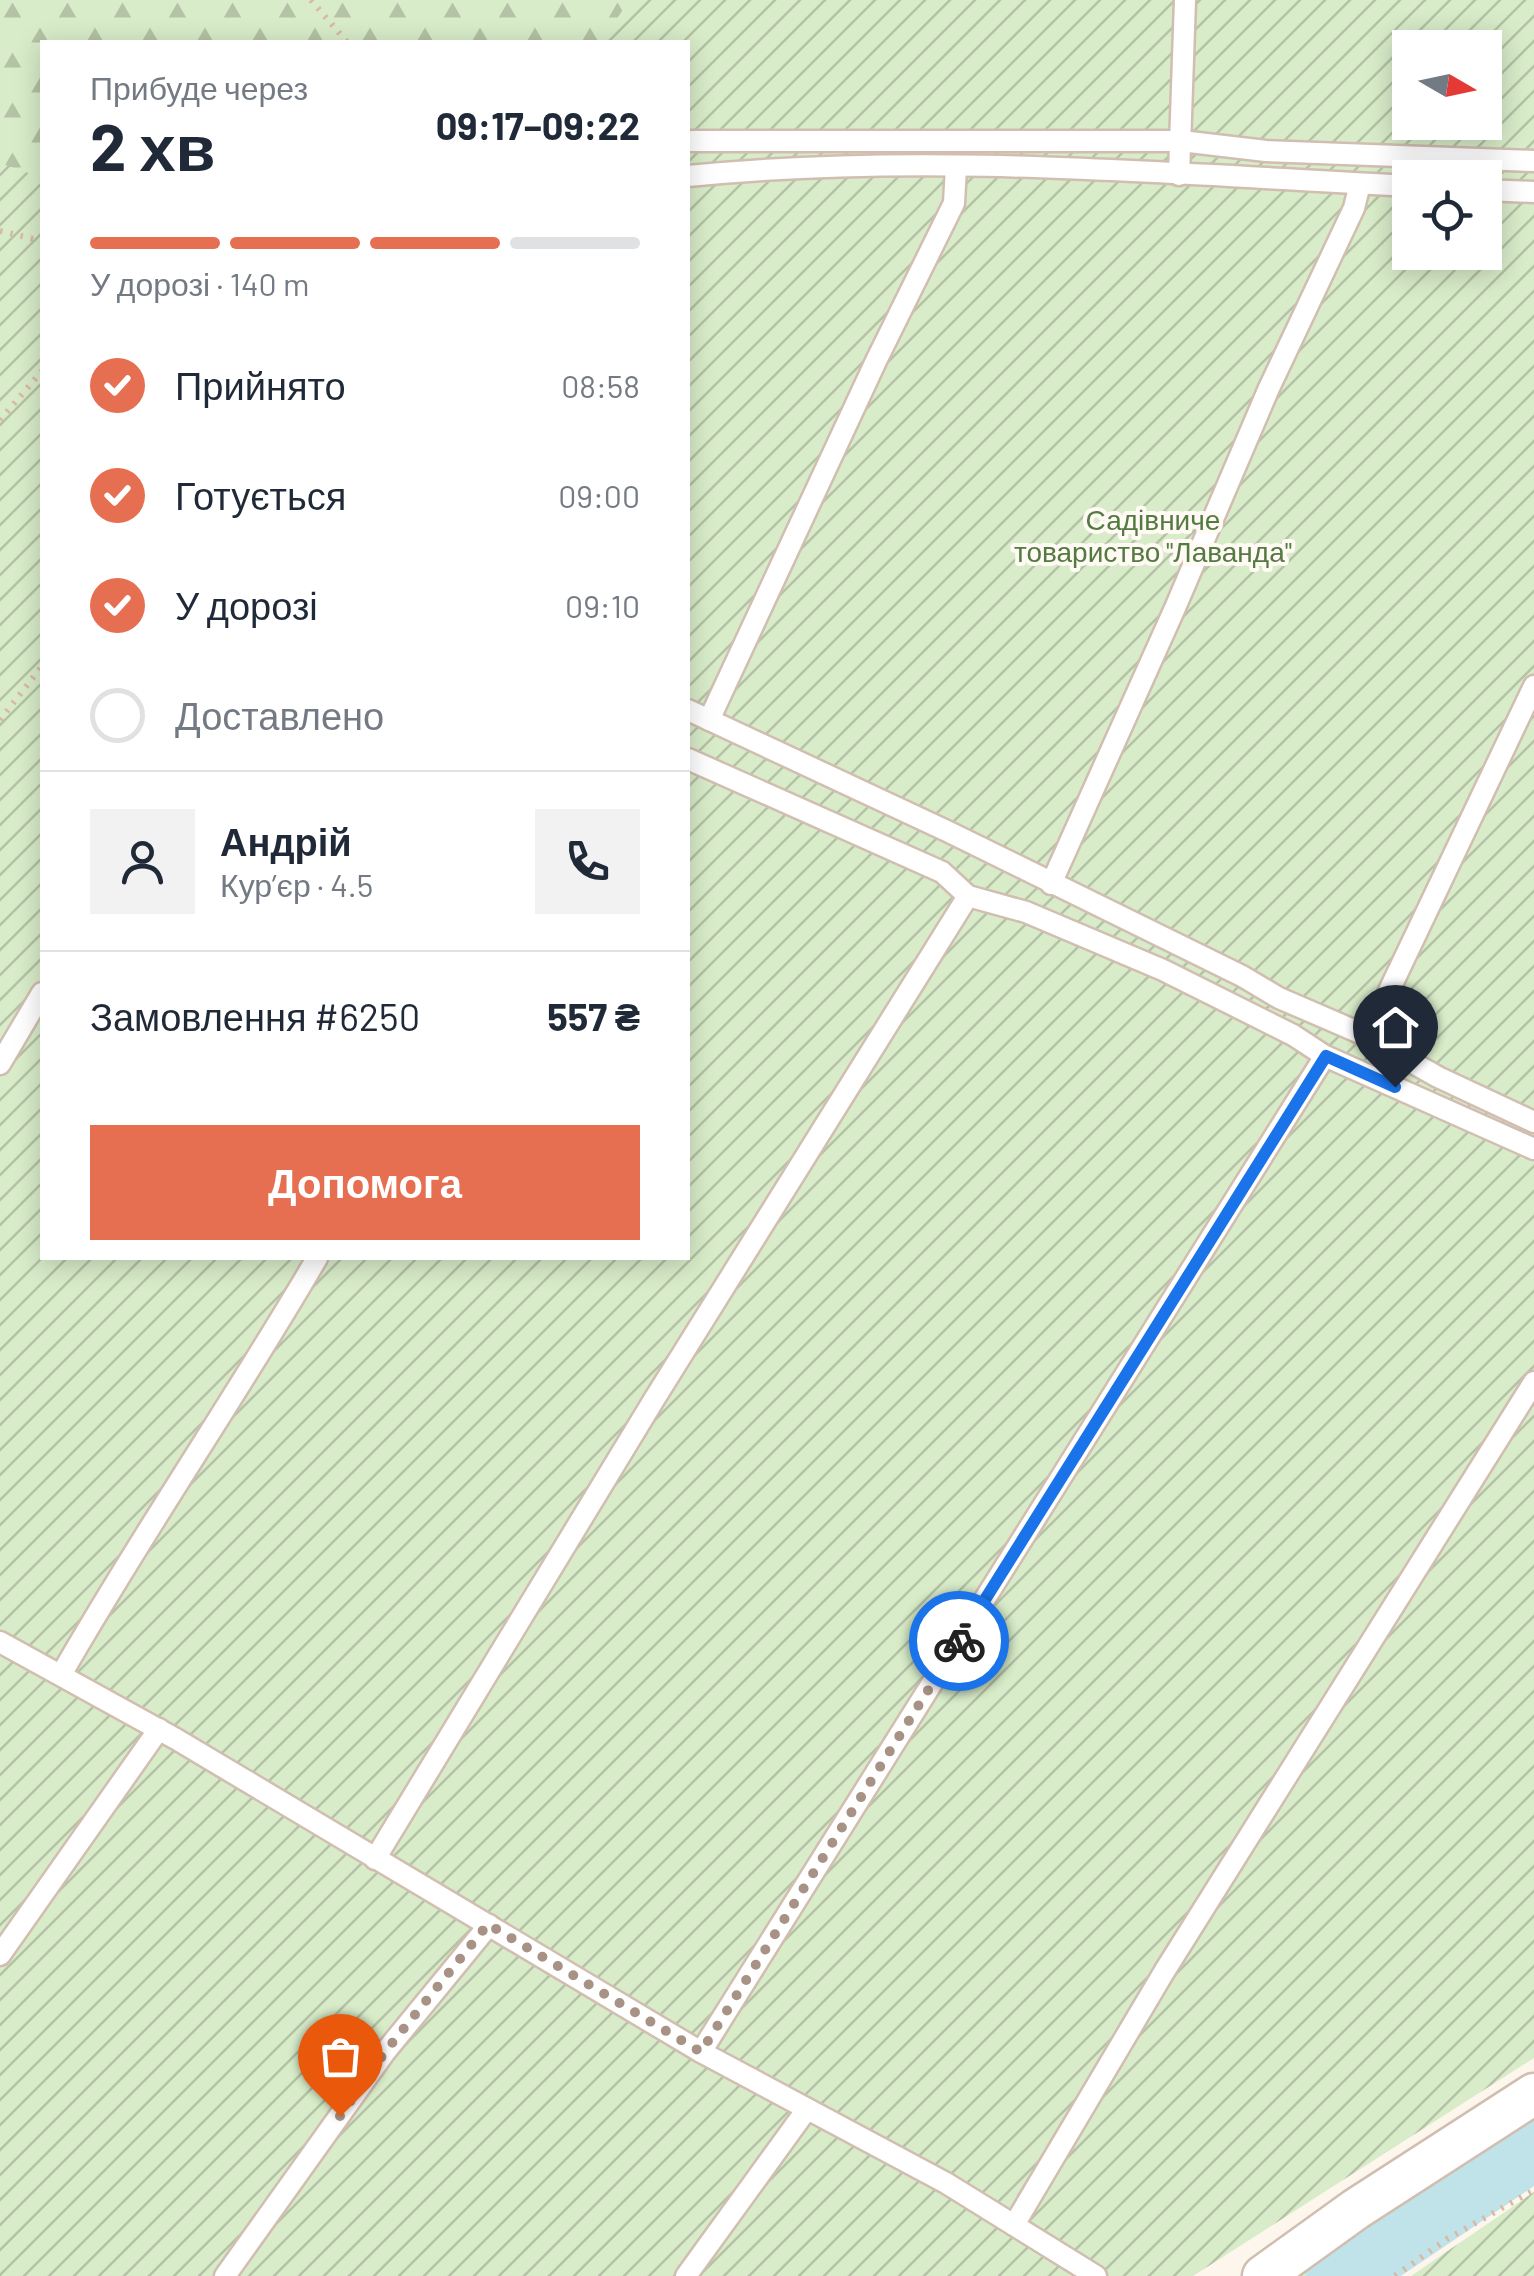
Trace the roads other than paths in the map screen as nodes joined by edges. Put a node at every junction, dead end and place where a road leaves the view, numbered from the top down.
1 (1185, 0) edge
2 (1181, 140) junction
3 (690, 141) edge
4 (1534, 161) edge
5 (956, 167) junction
6 (1179, 175) junction
7 (690, 176) edge
8 (1360, 184) junction
9 (1392, 185) edge
10 (1502, 191) edge
11 (1534, 192) edge
12 (1534, 686) edge
13 (690, 711) edge
14 (708, 720) junction
15 (690, 760) edge
16 (1051, 884) junction
17 (968, 896) junction
18 (40, 996) edge
19 (1367, 1037) junction
20 (1326, 1056) junction
21 (0, 1064) edge
22 (1534, 1122) edge
23 (1534, 1149) edge
24 (316, 1260) edge
25 (1534, 1382) edge
26 (0, 1642) edge
27 (60, 1675) junction
28 (159, 1729) junction
29 (375, 1859) junction
30 (488, 1924) junction
31 (0, 1955) edge
32 (701, 2052) junction
33 (1534, 2094) edge
34 (808, 2108) junction
35 (1014, 2225) junction
36 (225, 2276) edge
37 (686, 2276) edge
38 (1096, 2276) edge
39 (1263, 2276) edge

1 - 2 lane
2 - 3 lane
2 - 4 lane
2 - 6 lane
5 - 6 lane
5 - 7 lane
5 - 14 lane
6 - 8 lane
8 - 9 lane
8 - 16 lane
10 - 11 lane
12 - 19 lane
13 - 14 lane
14 - 16 lane
15 - 17 lane
16 - 19 lane
17 - 20 lane
17 - 29 lane
18 - 21 lane
19 - 22 lane
20 - 23 lane
20 - 32 lane
24 - 27 lane
25 - 35 lane
26 - 27 lane
27 - 28 lane
28 - 29 lane
28 - 31 lane
29 - 30 lane
30 - 32 lane
30 - 36 lane
32 - 34 lane
33 - 39 street
34 - 35 lane
34 - 37 lane
35 - 38 lane

